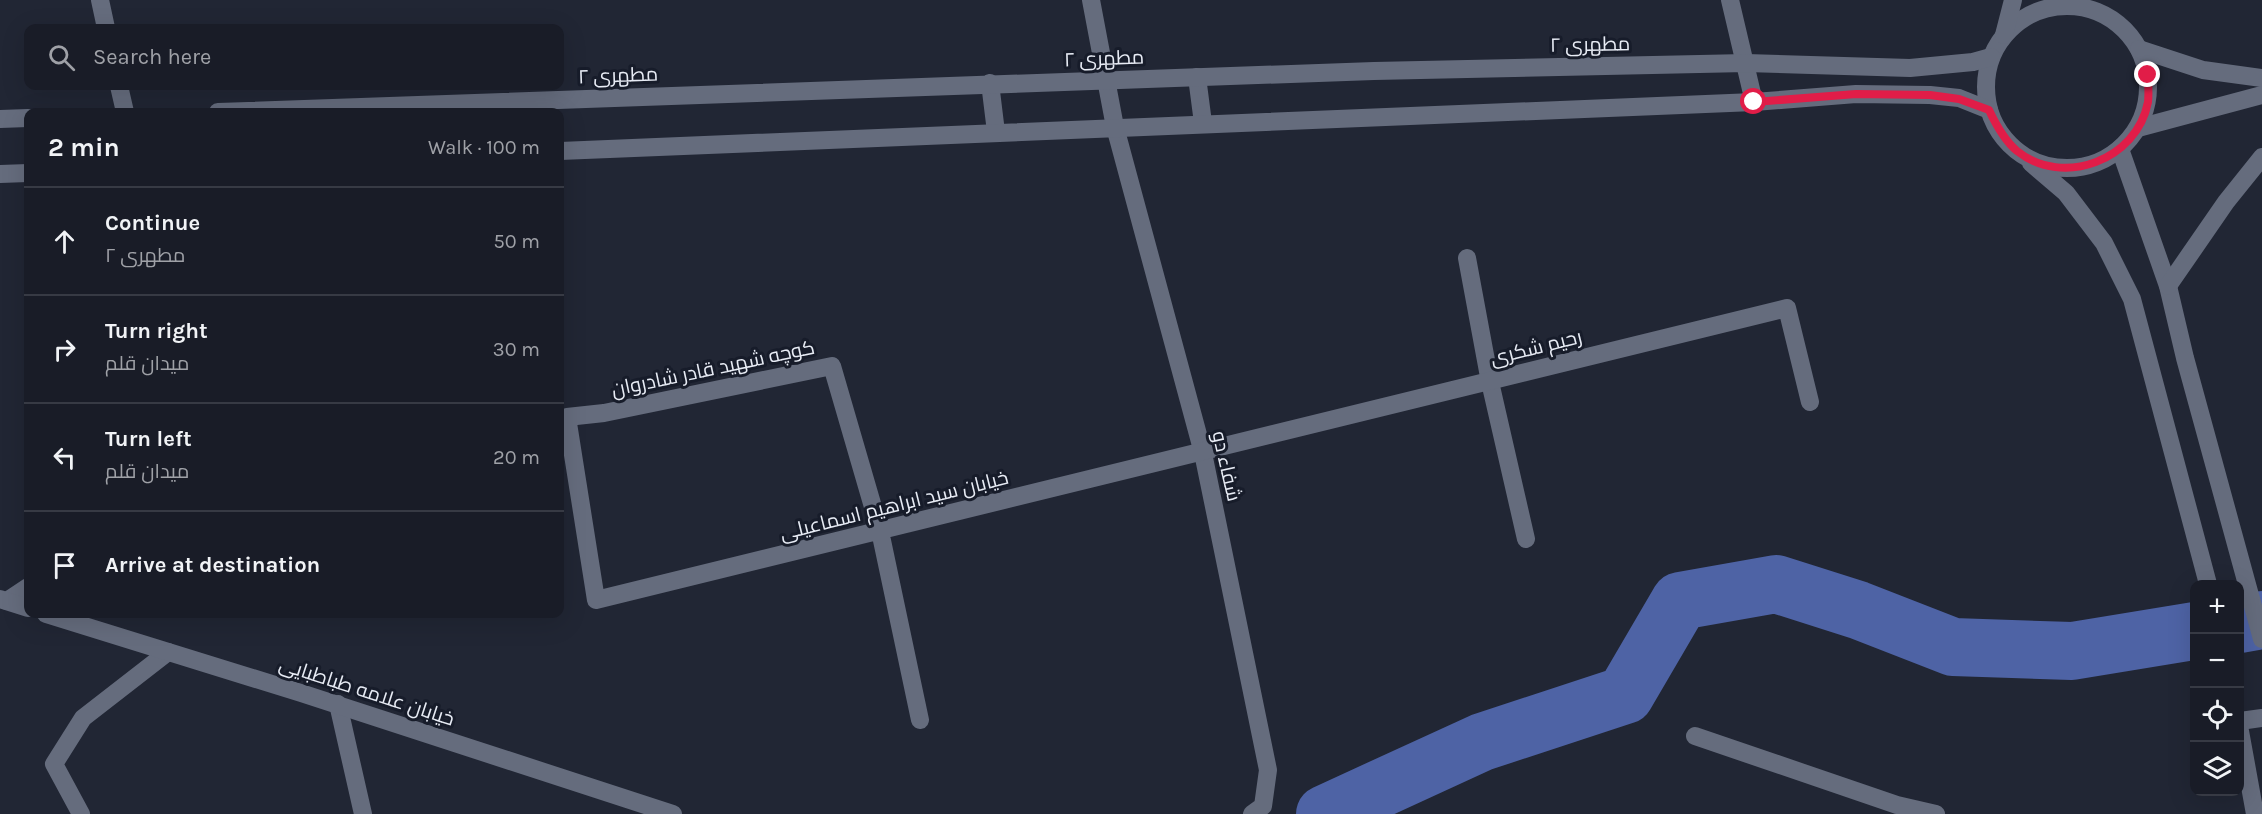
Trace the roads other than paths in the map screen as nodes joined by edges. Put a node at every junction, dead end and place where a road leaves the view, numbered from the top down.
1 (100, 0) edge
2 (1091, 0) edge
3 (1730, 0) edge
4 (2013, 0) edge
5 (2073, 3) edge
6 (105, 24) edge
7 (2004, 35) junction
8 (2139, 49) junction
9 (1991, 57) junction
10 (1746, 63) junction
11 (1197, 77) junction
12 (2262, 78) edge
13 (1108, 81) junction
14 (990, 83) junction
15 (119, 90) edge
16 (2262, 95) edge
17 (1754, 102) junction
18 (123, 108) edge
19 (324, 108) edge
20 (1989, 110) junction
21 (24, 118) edge
22 (0, 119) edge
23 (1203, 123) junction
24 (1115, 127) junction
25 (2138, 128) junction
26 (996, 132) junction
27 (2121, 149) junction
28 (564, 151) edge
29 (2018, 152) junction
30 (2262, 157) edge
31 (24, 173) edge
32 (0, 174) edge
33 (1467, 258) dead end
34 (2168, 286) junction
35 (1491, 382) junction
36 (1810, 402) dead end
37 (1203, 453) junction
38 (880, 531) junction
39 (1526, 539) dead end
40 (2207, 580) edge
41 (24, 589) edge
42 (3, 600) edge
43 (596, 600) joint
44 (24, 607) edge
45 (59, 618) edge
46 (2262, 639) edge
47 (168, 652) junction
48 (338, 704) junction
49 (2262, 718) edge
50 (920, 720) dead end
51 (2244, 720) edge
52 (1695, 736) dead end
53 (2242, 742) edge
54 (1895, 809) edge
55 (81, 814) edge
56 (363, 814) edge
57 (673, 814) edge
58 (1252, 814) edge
59 (1936, 814) edge
60 (2255, 814) edge

1 - 6 main road
2 - 13 main road, شفاء دو
3 - 10 main road
4 - 7 main road
5 - 7 main road
5 - 8 main road
7 - 9 main road
8 - 12 main road
8 - 25 main road
9 - 10 main road, مطهری ۲
9 - 20 main road
10 - 11 main road, مطهری ۲
10 - 17 main road
11 - 13 main road, مطهری ۲
11 - 23 main road
13 - 14 main road, مطهری ۲
13 - 24 main road, شفاء دو
14 - 19 main road, مطهری ۲
14 - 26 main road
15 - 18 main road
16 - 25 main road
17 - 20 main road
17 - 23 main road
20 - 29 main road
21 - 22 main road
23 - 24 main road
24 - 26 main road
24 - 37 main road, شفاء دو
25 - 27 main road
26 - 28 main road
27 - 29 main road
27 - 34 main road
29 - 40 main road
30 - 34 main road
31 - 32 main road
33 - 35 main road
34 - 46 main road
35 - 36 main road, رحیم شکری
35 - 37 main road, رحیم شکری
35 - 39 main road
37 - 38 main road, خیابان سید ابراهیم اسماعیلی
37 - 58 main road, شفاء دو
38 - 43 main road, خیابان سید ابراهیم اسماعیلی
38 - 43 main road, کوچه شهید قادر شادروان
38 - 50 main road, کوچه شهید قادر شادروان
41 - 42 main road
42 - 44 main road
45 - 47 main road, خیابان علامه طباطبایی
47 - 48 main road, خیابان علامه طباطبایی
47 - 55 main road
48 - 56 main road
48 - 57 main road, خیابان علامه طباطبایی
49 - 51 main road
52 - 54 main road
53 - 60 main road
54 - 59 main road

